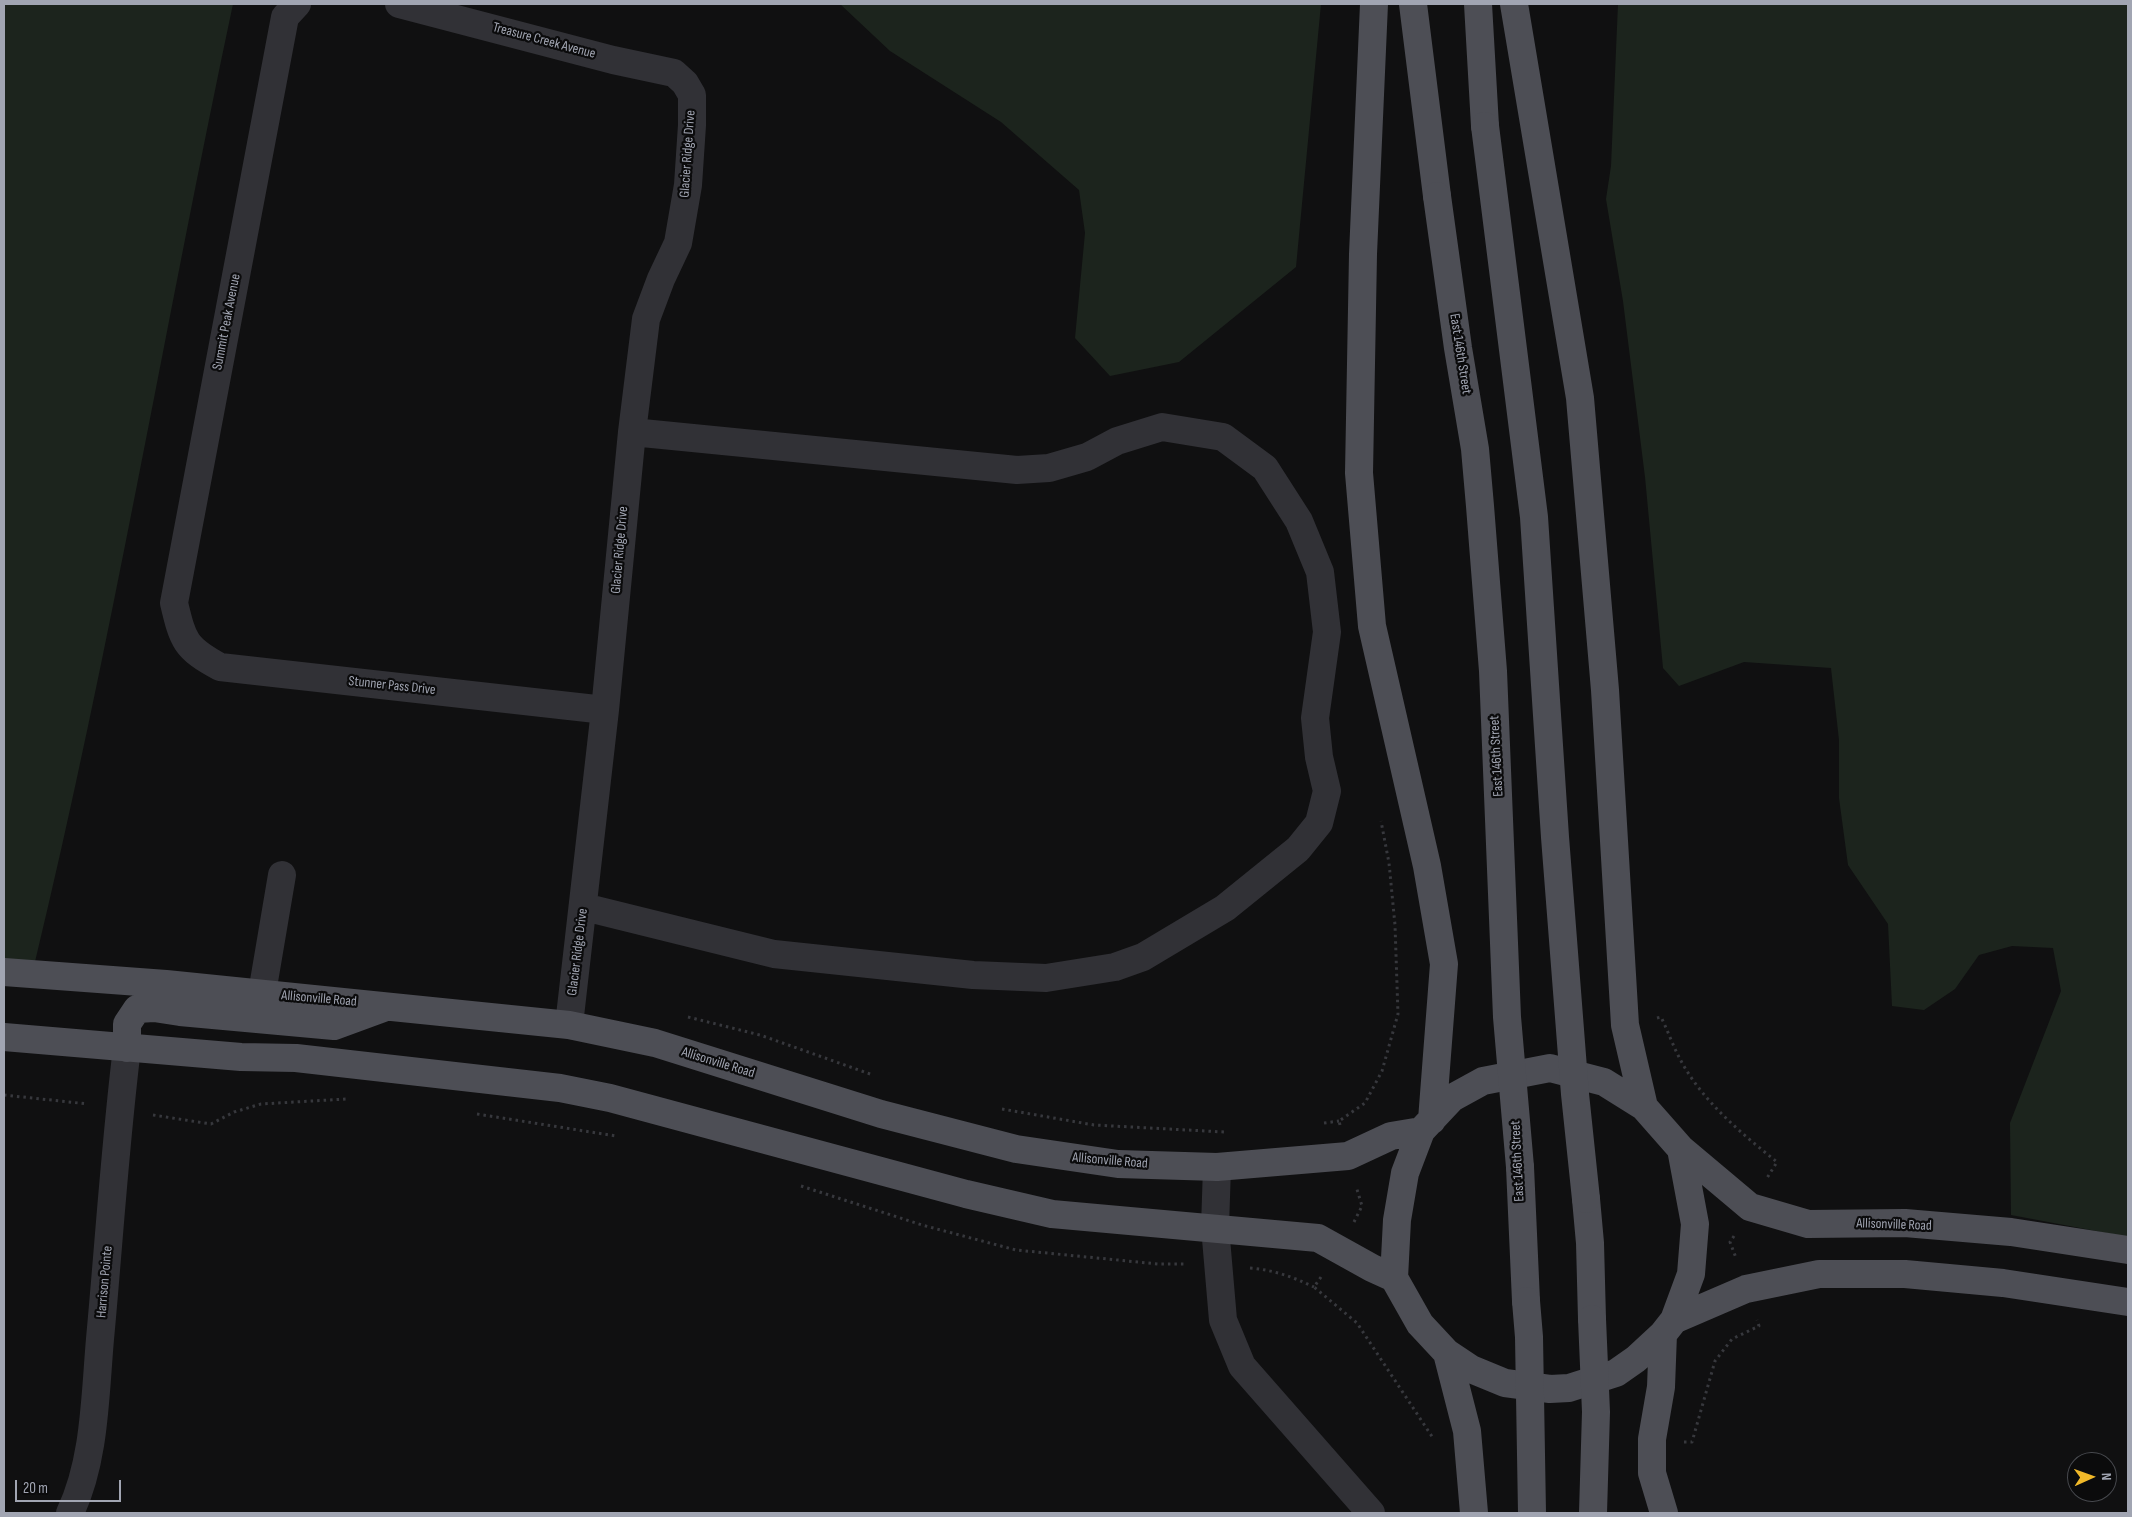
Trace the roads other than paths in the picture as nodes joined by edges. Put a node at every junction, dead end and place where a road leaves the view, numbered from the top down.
1 (297, 4) edge
2 (399, 4) edge
3 (1374, 4) edge
4 (1413, 4) edge
5 (1478, 4) edge
6 (1514, 4) edge
7 (685, 83) joint
8 (632, 432) junction
9 (186, 643) joint
10 (605, 710) junction
11 (282, 875) dead end
12 (584, 907) junction
13 (4, 972) edge
14 (262, 993) junction
15 (389, 1006) junction
16 (569, 1024) junction
17 (4, 1037) edge
18 (127, 1048) junction
19 (1644, 1108) junction
20 (1426, 1125) junction
21 (1681, 1149) junction
22 (1217, 1167) junction
23 (1215, 1227) junction
24 (2128, 1250) edge
25 (1394, 1278) junction
26 (2128, 1302) edge
27 (1668, 1327) junction
28 (1447, 1353) junction
29 (70, 1513) edge
30 (1371, 1513) edge
31 (1474, 1513) edge
32 (1532, 1513) edge
33 (1593, 1513) edge
34 (1664, 1513) edge

1 - 9 street, Summit Peak Avenue
2 - 7 street, Treasure Creek Avenue
3 - 20 main road
4 - 32 main road, East 146th Street, bridge
5 - 33 main road, bridge
6 - 19 main road
7 - 8 street, Glacier Ridge Drive
8 - 10 street, Glacier Ridge Drive
8 - 12 street
9 - 10 street, Stunner Pass Drive
10 - 12 street, Glacier Ridge Drive
11 - 14 street
12 - 16 street, Glacier Ridge Drive
13 - 14 main road, Allisonville Road
14 - 15 main road, Allisonville Road
15 - 16 main road, Allisonville Road
15 - 18 main road
16 - 22 main road, Allisonville Road
17 - 18 main road
18 - 23 main road
18 - 29 street, Harrison Pointe
19 - 20 main road
19 - 21 main road, Allisonville Road
20 - 22 main road, Allisonville Road
20 - 25 main road
21 - 24 main road, Allisonville Road
21 - 27 main road
22 - 23 street
23 - 25 main road
23 - 30 street
25 - 28 main road
26 - 27 main road
27 - 28 main road
27 - 34 main road
28 - 31 main road

